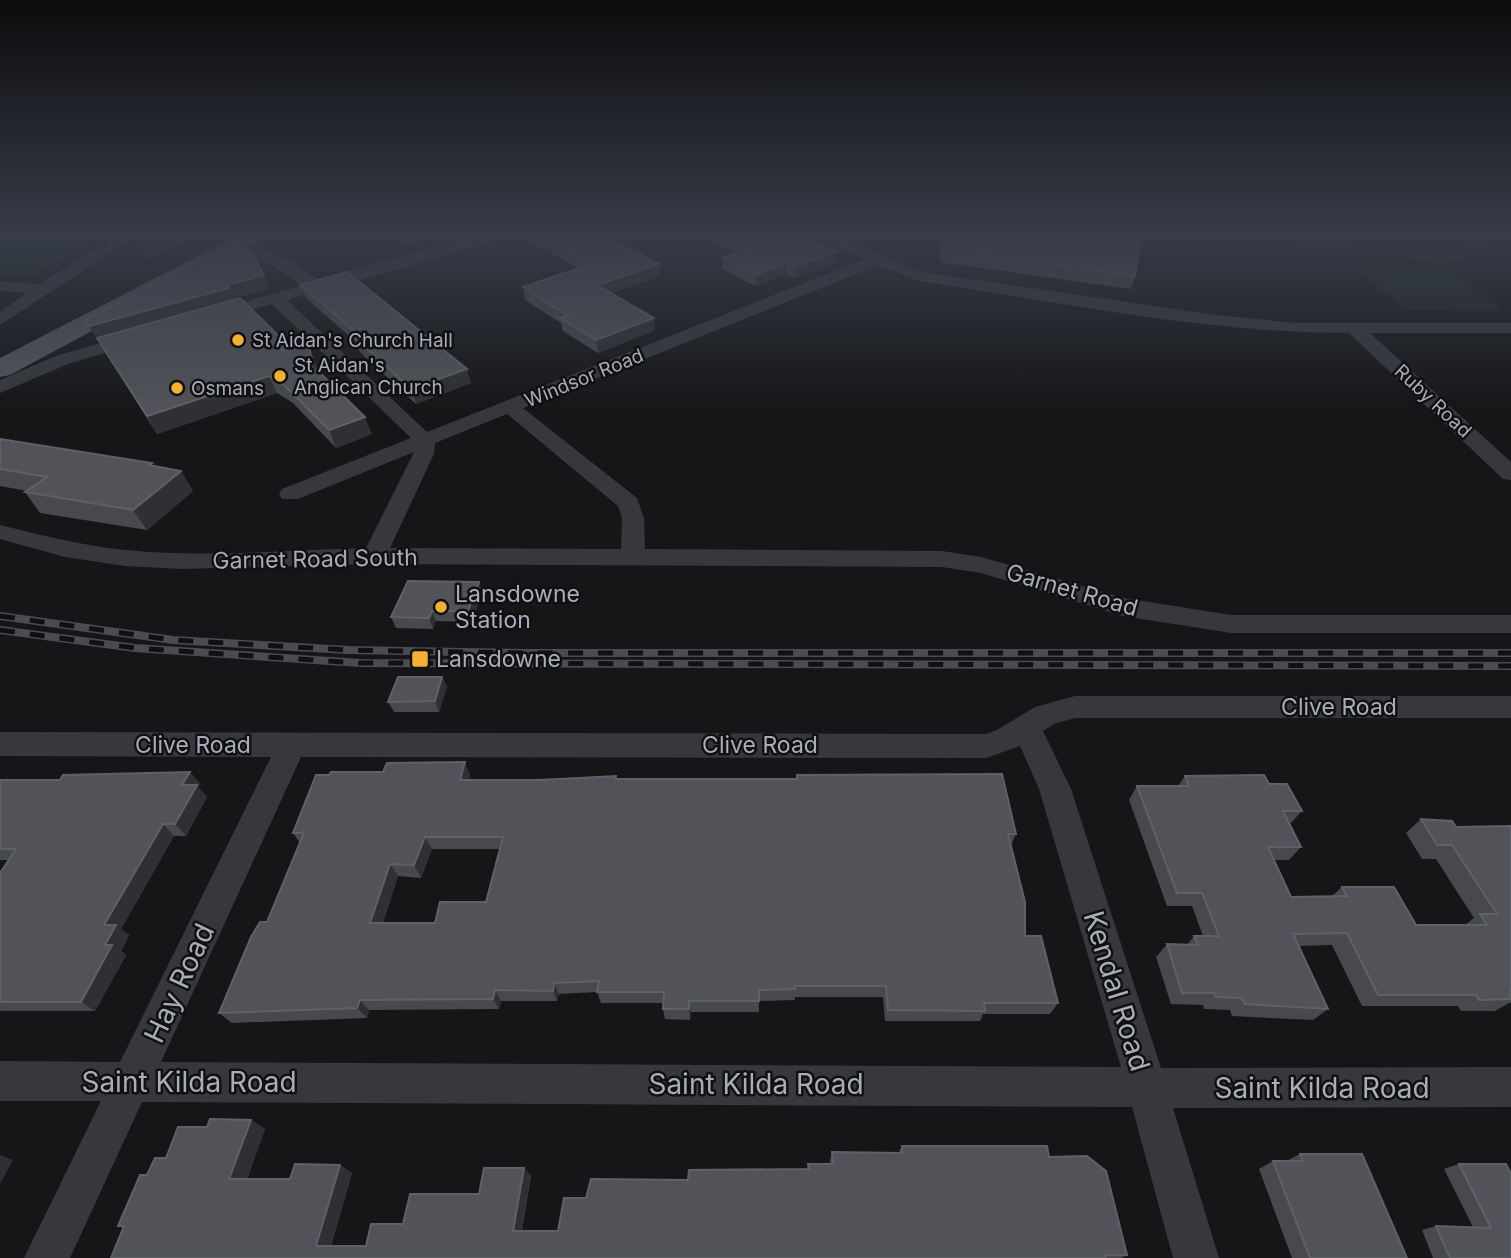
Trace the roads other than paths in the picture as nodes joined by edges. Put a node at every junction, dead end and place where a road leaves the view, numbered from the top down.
1 (36, 294) edge
2 (107, 294) edge
3 (145, 294) edge
4 (290, 294) edge
5 (792, 294) edge
6 (1035, 294) edge
7 (275, 298) junction
8 (0, 320) edge
9 (198, 320) edge
10 (1511, 328) edge
11 (1355, 329) junction
12 (147, 335) edge
13 (0, 349) edge
14 (0, 369) edge
15 (0, 387) edge
16 (510, 407) junction
17 (425, 440) junction
18 (1488, 451) junction
19 (1511, 451) edge
20 (1511, 474) edge
21 (290, 494) dead end
22 (0, 532) edge
23 (374, 556) junction
24 (633, 558) junction
25 (1511, 624) edge
26 (1511, 707) edge
27 (1027, 728) junction
28 (0, 744) edge
29 (292, 745) junction
30 (0, 1081) edge
31 (132, 1081) junction
32 (1147, 1087) junction
33 (1511, 1087) edge
34 (47, 1258) edge
35 (1196, 1258) edge

1 - 8 street
2 - 13 main road
3 - 14 main road
4 - 7 street
5 - 16 street, Windsor Road
6 - 11 street
7 - 9 street
7 - 17 street
10 - 11 street
11 - 18 street, Ruby Road
12 - 15 street
16 - 17 street, Windsor Road
16 - 24 street
17 - 21 street, Windsor Road
17 - 23 street
18 - 19 street
18 - 20 street, Ruby Road
22 - 23 street, Garnet Road South
23 - 24 street, Garnet Road South
24 - 25 street, Garnet Road
26 - 27 street, Clive Road
27 - 29 street, Clive Road
27 - 32 street, Kendal Road
28 - 29 street, Clive Road
29 - 31 street, Hay Road
30 - 31 street, Saint Kilda Road
31 - 32 street, Saint Kilda Road
31 - 34 street, Hay Road
32 - 33 street, Saint Kilda Road
32 - 35 street, Kendal Road

